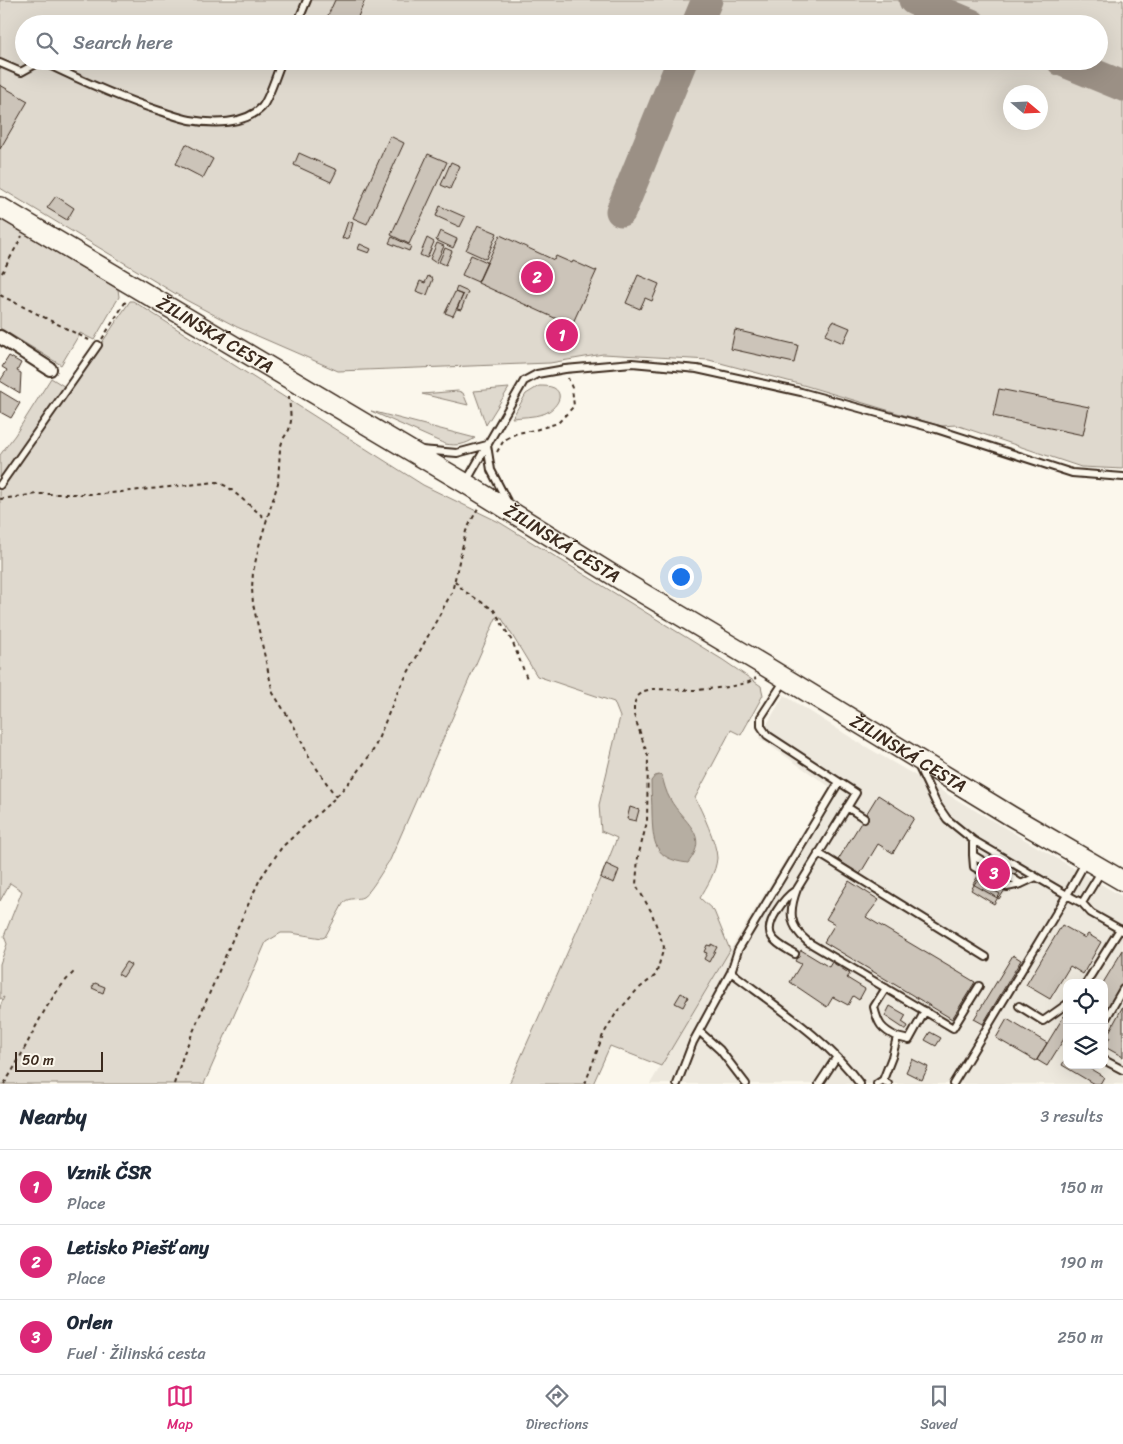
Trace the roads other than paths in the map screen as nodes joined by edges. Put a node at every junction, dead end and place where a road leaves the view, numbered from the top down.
1 (307, 0) edge
2 (301, 15) edge
3 (0, 63) edge
4 (15, 69) edge
5 (59, 70) edge
6 (278, 70) edge
7 (0, 207) edge
8 (2, 343) edge
9 (98, 345) road end
10 (50, 369) dead end
11 (489, 442) junction
12 (407, 449) junction
13 (1123, 478) edge
14 (465, 483) junction
15 (0, 485) edge
16 (515, 514) junction
17 (786, 679) junction
18 (915, 757) junction
19 (839, 782) junction
20 (846, 807) junction
21 (864, 818) dead end
22 (973, 840) junction
23 (818, 853) junction
24 (973, 855) junction
25 (986, 863) dead end
26 (1095, 864) junction
27 (981, 871) dead end
28 (1036, 877) junction
29 (1012, 878) dead end
30 (1123, 881) edge
31 (1022, 884) junction
32 (1007, 887) dead end
33 (797, 889) junction
34 (1067, 894) junction
35 (1082, 903) junction
36 (1121, 930) edge
37 (795, 954) dead end
38 (986, 957) dead end
39 (731, 972) junction
40 (1089, 979) edge
41 (979, 986) dead end
42 (886, 988) junction
43 (1123, 989) edge
44 (1019, 1006) dead end
45 (1063, 1007) edge
46 (925, 1012) junction
47 (1108, 1015) edge
48 (699, 1030) junction
49 (897, 1037) junction
50 (836, 1058) junction
51 (1108, 1062) edge
52 (1123, 1070) edge
53 (886, 1082) edge
54 (677, 1084) edge
55 (746, 1084) edge
56 (819, 1084) edge
57 (860, 1084) edge
58 (877, 1084) edge
59 (953, 1084) edge

1 - 2 lane
3 - 4 lane
5 - 6 lane
7 - 12 main road, ŽILINSKÁ CESTA
8 - 10 street
9 - 15 lane
11 - 12 lane
11 - 13 lane
11 - 14 lane
11 - 16 lane
12 - 14 main road, ŽILINSKÁ CESTA
14 - 16 main road, ŽILINSKÁ CESTA
16 - 17 main road, ŽILINSKÁ CESTA
17 - 18 main road, ŽILINSKÁ CESTA
17 - 19 lane
18 - 22 lane
18 - 26 main road, ŽILINSKÁ CESTA
19 - 20 lane
19 - 39 lane
20 - 21 lane
20 - 23 lane
22 - 24 lane
22 - 28 lane
23 - 33 lane
23 - 38 lane
24 - 25 lane
24 - 27 lane
26 - 30 main road, ŽILINSKÁ CESTA
26 - 34 lane
26 - 35 lane
28 - 31 lane
28 - 34 lane
29 - 31 lane
31 - 32 lane
33 - 37 lane
33 - 42 lane
34 - 35 lane
34 - 59 lane
35 - 36 lane
36 - 40 lane
39 - 48 lane
39 - 50 lane
41 - 46 lane
42 - 46 lane
42 - 49 lane
43 - 47 lane
44 - 45 lane
46 - 49 lane
48 - 54 lane
48 - 55 lane
49 - 53 lane
50 - 56 lane
50 - 57 lane
51 - 52 lane
53 - 58 lane

